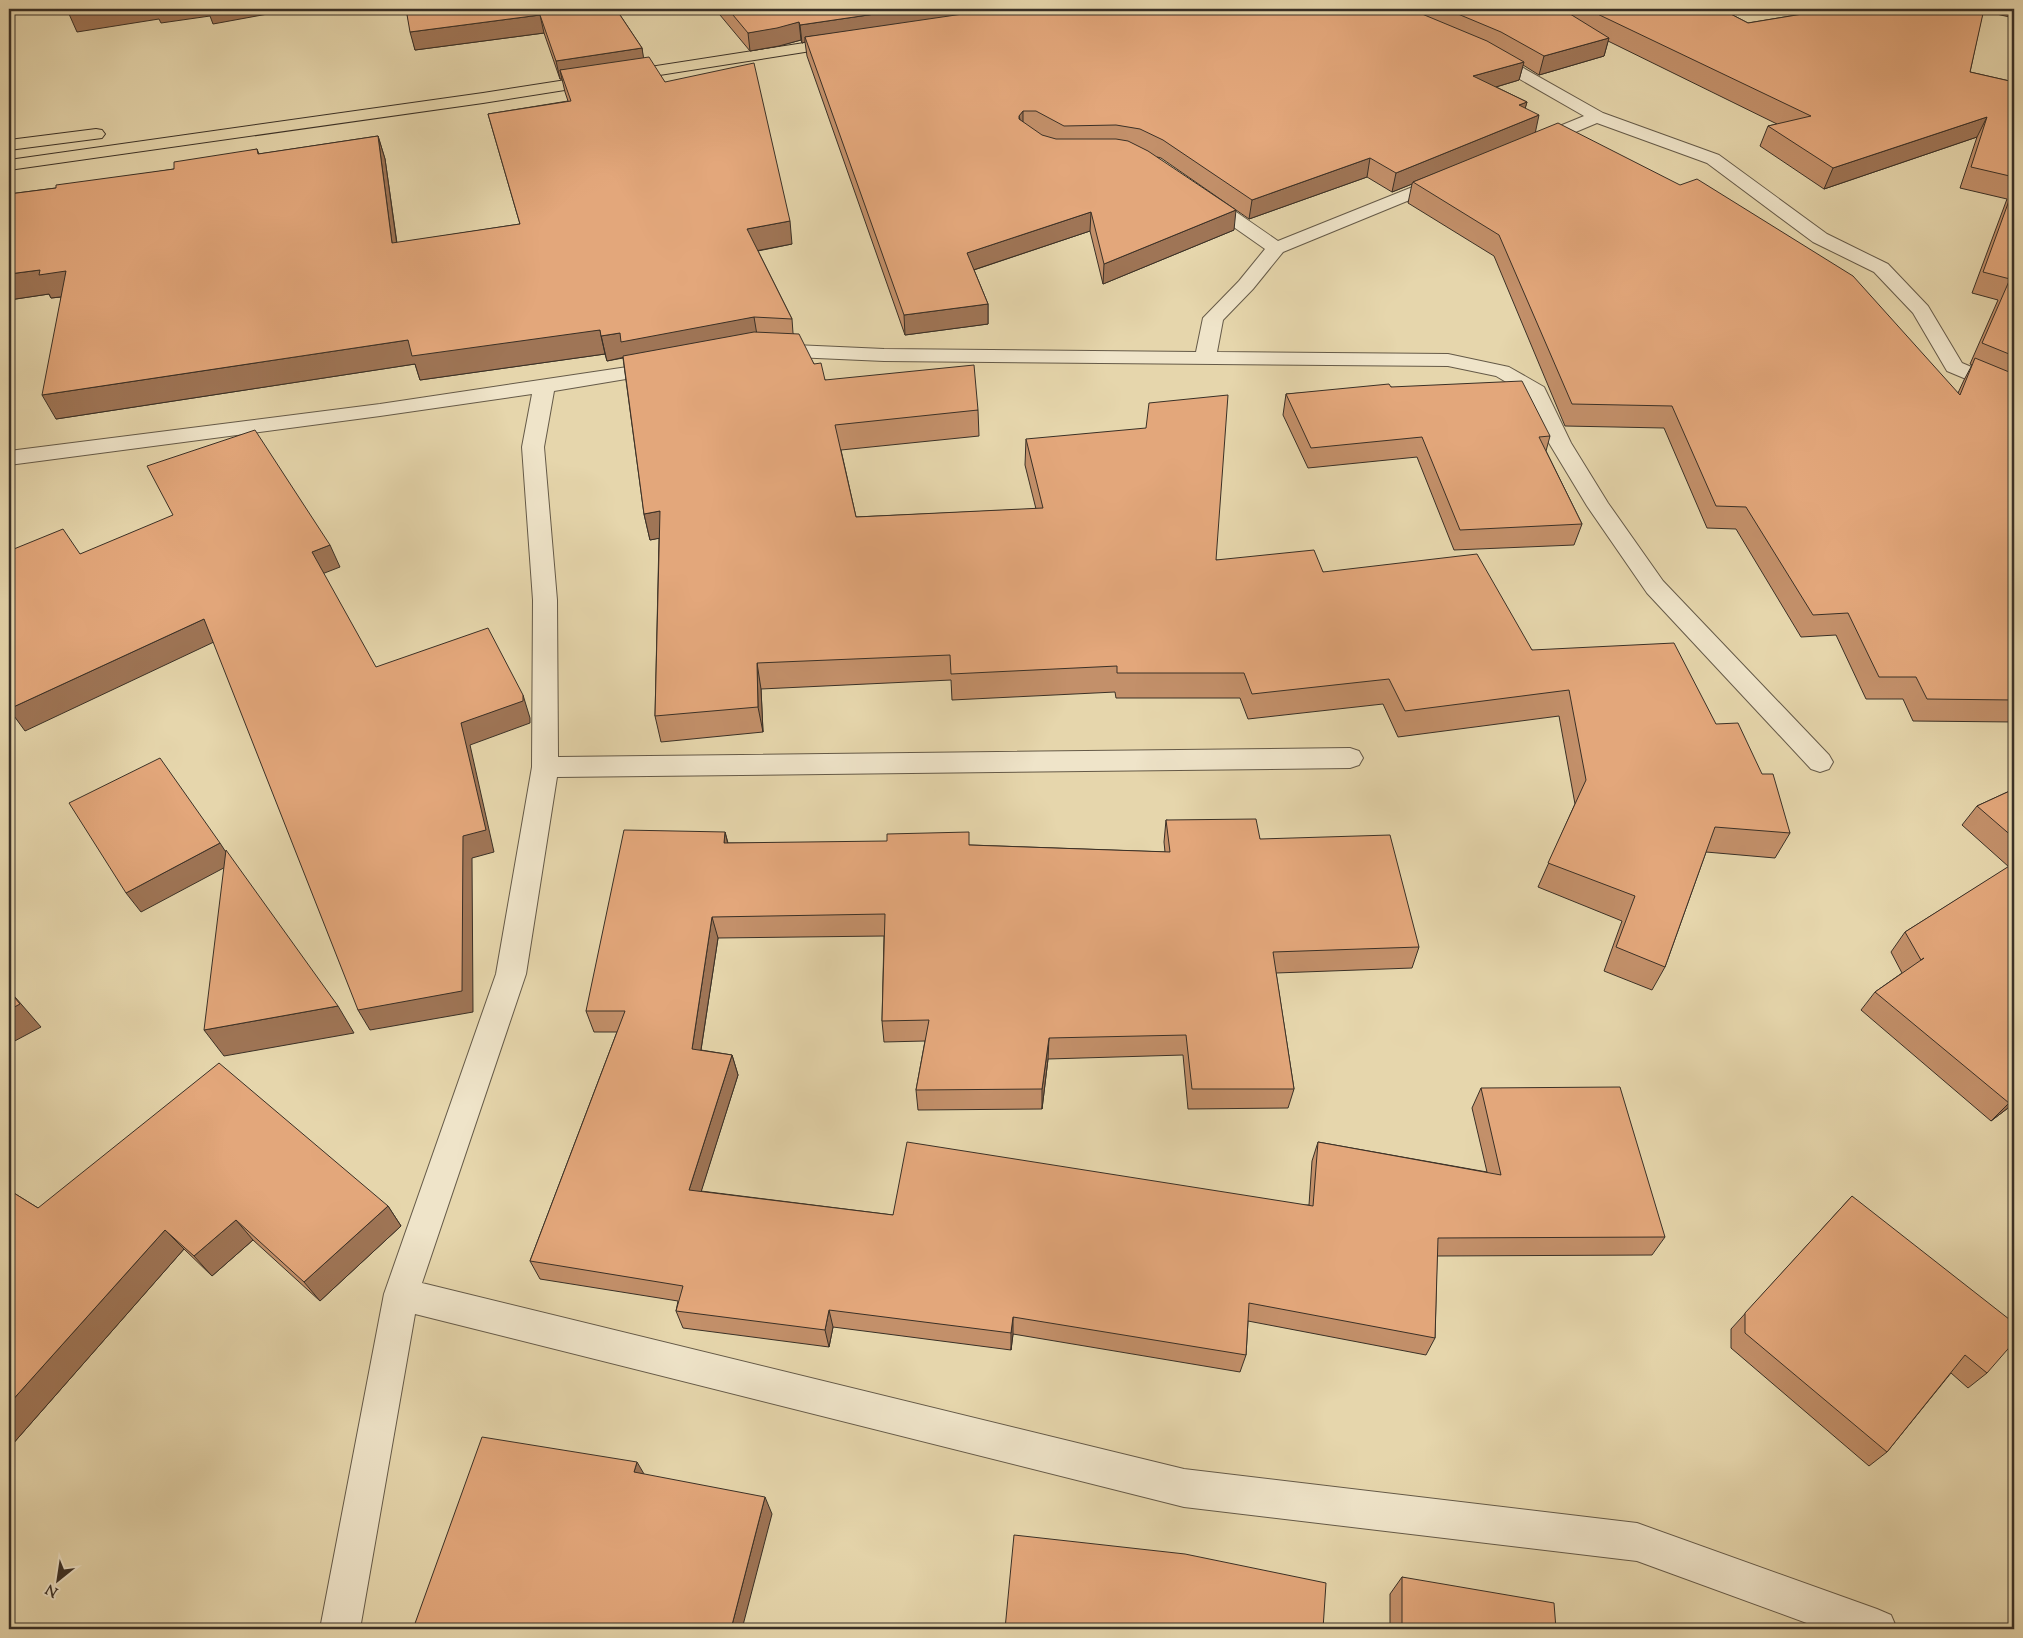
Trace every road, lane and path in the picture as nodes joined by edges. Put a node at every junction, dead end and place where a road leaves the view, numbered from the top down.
1 (1472, 47) edge
2 (319, 105) dead end
3 (1597, 117) junction
4 (108, 133) dead end
5 (9, 145) edge
6 (1514, 150) edge
7 (9, 165) edge
8 (1460, 173) edge
9 (1191, 189) edge
10 (1276, 248) junction
11 (749, 351) edge
12 (1205, 359) junction
13 (682, 364) edge
14 (544, 386) junction
15 (2014, 393) edge
16 (9, 458) edge
17 (1350, 758) dead end
18 (1820, 762) dead end
19 (545, 767) junction
20 (401, 1294) junction
21 (340, 1629) edge
22 (1877, 1629) edge

1 - 3 street
2 - 7 main road
3 - 6 street
3 - 15 street
4 - 5 main road
8 - 10 street
9 - 10 street
10 - 12 street
11 - 12 street
12 - 18 street
13 - 14 street
14 - 16 street
14 - 19 street
17 - 19 street
19 - 20 street
20 - 21 street
20 - 22 street

